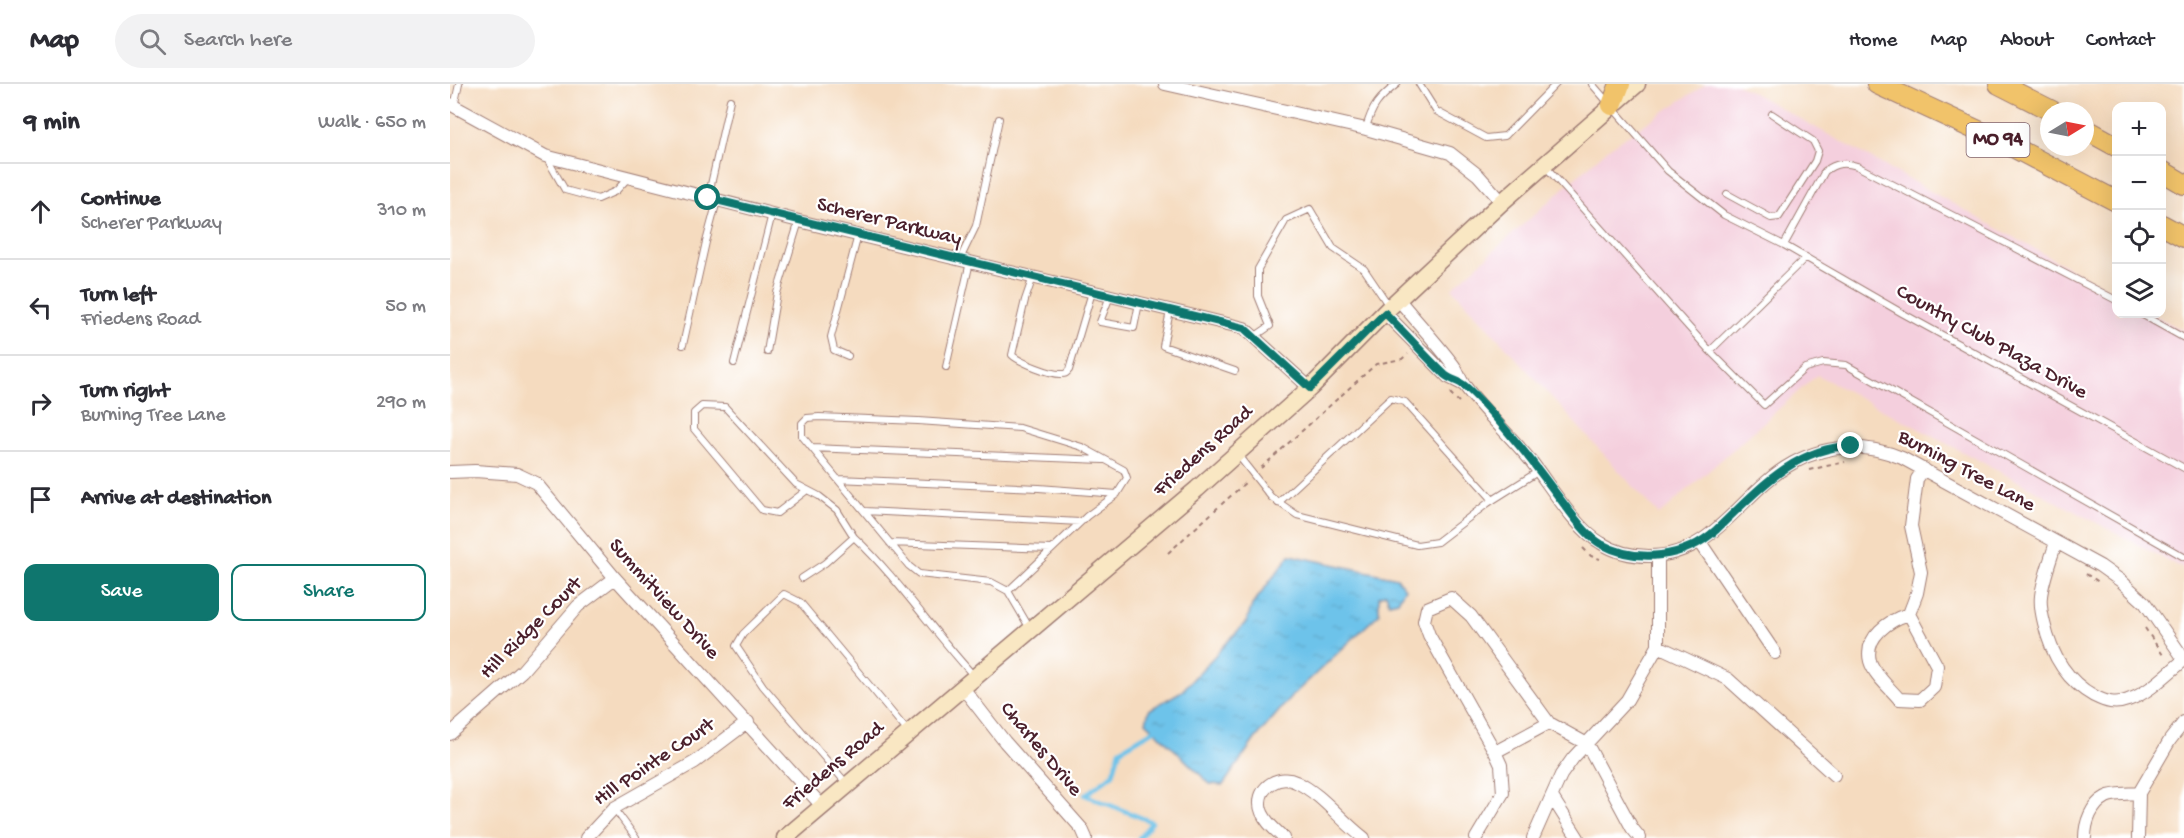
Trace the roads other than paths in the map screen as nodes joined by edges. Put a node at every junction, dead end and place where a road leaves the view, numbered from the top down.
1 (459, 84) edge
2 (1165, 84) edge
3 (1397, 84) edge
4 (1419, 84) edge
5 (1556, 84) edge
6 (1593, 84) edge
7 (1620, 84) edge
8 (1637, 84) edge
9 (1877, 84) edge
10 (1999, 84) edge
11 (1216, 90) edge
12 (730, 100) dead end
13 (1612, 105) junction
14 (2040, 105) edge
15 (452, 106) edge
16 (1772, 114) dead end
17 (999, 119) dead end
18 (1366, 129) junction
19 (2094, 134) edge
20 (2112, 144) edge
21 (545, 156) junction
22 (1545, 166) junction
23 (2166, 173) edge
24 (627, 179) junction
25 (2184, 183) edge
26 (1727, 194) dead end
27 (712, 199) junction
28 (2112, 199) edge
29 (1502, 202) junction
30 (772, 214) junction
31 (799, 221) junction
32 (2166, 227) edge
33 (858, 235) junction
34 (2184, 237) edge
35 (1784, 245) junction
36 (1806, 257) junction
37 (965, 261) junction
38 (1033, 278) junction
39 (1092, 292) junction
40 (1110, 296) junction
41 (2112, 298) edge
42 (1138, 303) junction
43 (1391, 307) junction
44 (1170, 311) junction
45 (2148, 318) edge
46 (1253, 337) junction
47 (2184, 338) edge
48 (683, 345) dead end
49 (1710, 351) junction
50 (767, 352) dead end
51 (848, 356) dead end
52 (734, 363) dead end
53 (946, 367) dead end
54 (1235, 371) dead end
55 (1464, 385) junction
56 (1310, 388) junction
57 (812, 448) junction
58 (1236, 454) junction
59 (1106, 461) junction
60 (2184, 468) edge
61 (1924, 470) junction
62 (1539, 471) junction
63 (450, 472) edge
64 (837, 479) junction
65 (807, 490) junction
66 (1117, 494) junction
67 (1493, 500) junction
68 (1278, 503) junction
69 (865, 512) junction
70 (1080, 522) junction
71 (854, 537) junction
72 (1700, 542) junction
73 (2056, 542) junction
74 (890, 543) junction
75 (1052, 549) junction
76 (1658, 556) junction
77 (2184, 557) edge
78 (615, 578) junction
79 (802, 578) dead end
80 (1008, 591) junction
81 (1909, 614) junction
82 (1031, 630) junction
83 (1658, 646) junction
84 (1775, 653) dead end
85 (2184, 659) edge
86 (969, 682) junction
87 (748, 722) junction
88 (2184, 722) edge
89 (1549, 723) junction
90 (909, 733) junction
91 (450, 734) edge
92 (1587, 744) junction
93 (1495, 752) junction
94 (1834, 775) dead end
95 (848, 785) junction
96 (2139, 793) junction
97 (1552, 797) junction
98 (823, 807) junction
99 (614, 808) junction
100 (633, 837) edge
101 (586, 838) edge
102 (785, 838) edge
103 (1086, 838) edge
104 (1284, 838) edge
105 (1364, 838) edge
106 (1476, 838) edge
107 (1533, 838) edge
108 (1578, 838) edge
109 (1640, 838) edge
110 (2085, 838) edge
111 (2138, 838) edge

1 - 15 lane
2 - 11 street
3 - 18 lane
4 - 5 lane
6 - 13 lane, Country Club Plaza Drive
7 - 13 highway
8 - 13 main road, Friedens Road
9 - 28 highway, MO 94
10 - 14 highway, MO 94
11 - 18 street
12 - 27 lane
13 - 22 main road, Friedens Road
13 - 35 lane, Country Club Plaza Drive
15 - 21 street, Scherer Parkway
16 - 26 lane
17 - 37 lane
18 - 29 street
19 - 20 highway
21 - 24 street, Scherer Parkway
21 - 24 lane
22 - 29 main road, Friedens Road
22 - 49 lane
23 - 25 highway
24 - 27 street, Scherer Parkway
27 - 30 street, Scherer Parkway
27 - 48 lane
29 - 43 main road, Friedens Road
30 - 31 street, Scherer Parkway
30 - 52 lane
31 - 33 street, Scherer Parkway
31 - 50 lane
32 - 34 highway
33 - 37 street, Scherer Parkway
33 - 51 lane
35 - 36 lane, Country Club Plaza Drive
35 - 41 lane
36 - 49 lane
36 - 60 lane, Country Club Plaza Drive
37 - 38 street, Scherer Parkway
37 - 53 lane
38 - 39 street, Scherer Parkway
38 - 39 lane
39 - 40 street, Scherer Parkway
40 - 42 street, Scherer Parkway
40 - 42 lane
42 - 44 street, Scherer Parkway
43 - 46 lane
43 - 55 street, Burning Tree Lane
43 - 55 street, Burning Tree Lane
43 - 56 main road, Friedens Road
44 - 46 street, Scherer Parkway
44 - 54 lane
45 - 47 lane
46 - 56 street, Scherer Parkway
49 - 77 lane
55 - 62 street, Burning Tree Lane
56 - 58 main road, Friedens Road
57 - 59 lane
57 - 59 lane
57 - 64 lane
58 - 68 lane
58 - 82 main road, Friedens Road
59 - 66 lane
61 - 72 street, Burning Tree Lane
61 - 73 street, Burning Tree Lane
61 - 81 street
62 - 67 lane
62 - 76 street, Burning Tree Lane
63 - 78 street, Summitview Drive
64 - 66 lane
64 - 69 lane
65 - 65 lane
65 - 71 lane
66 - 70 lane
67 - 68 lane
67 - 68 lane
69 - 70 lane
69 - 74 lane
70 - 75 lane
71 - 79 lane
71 - 86 lane
72 - 76 street, Burning Tree Lane
72 - 84 street
73 - 85 street, Burning Tree Lane
73 - 85 street
74 - 75 lane
74 - 80 lane
75 - 80 lane
76 - 83 street
78 - 87 street, Summitview Drive
78 - 91 street, Hill Ridge Court
80 - 82 lane
81 - 81 street
82 - 86 main road, Friedens Road
83 - 92 street
83 - 94 street
86 - 90 main road, Friedens Road
86 - 103 street, Charles Drive
87 - 98 street, Summitview Drive
87 - 99 street, Hill Pointe Court
88 - 96 street
89 - 92 street
89 - 93 street
89 - 93 street
90 - 95 main road, Friedens Road
90 - 95 lane
92 - 97 street
92 - 109 street
93 - 106 street
95 - 98 main road, Friedens Road
96 - 110 street
96 - 111 street
97 - 107 street
97 - 108 street
98 - 102 main road, Friedens Road
99 - 100 lane
99 - 101 street, Hill Pointe Court
104 - 105 street

